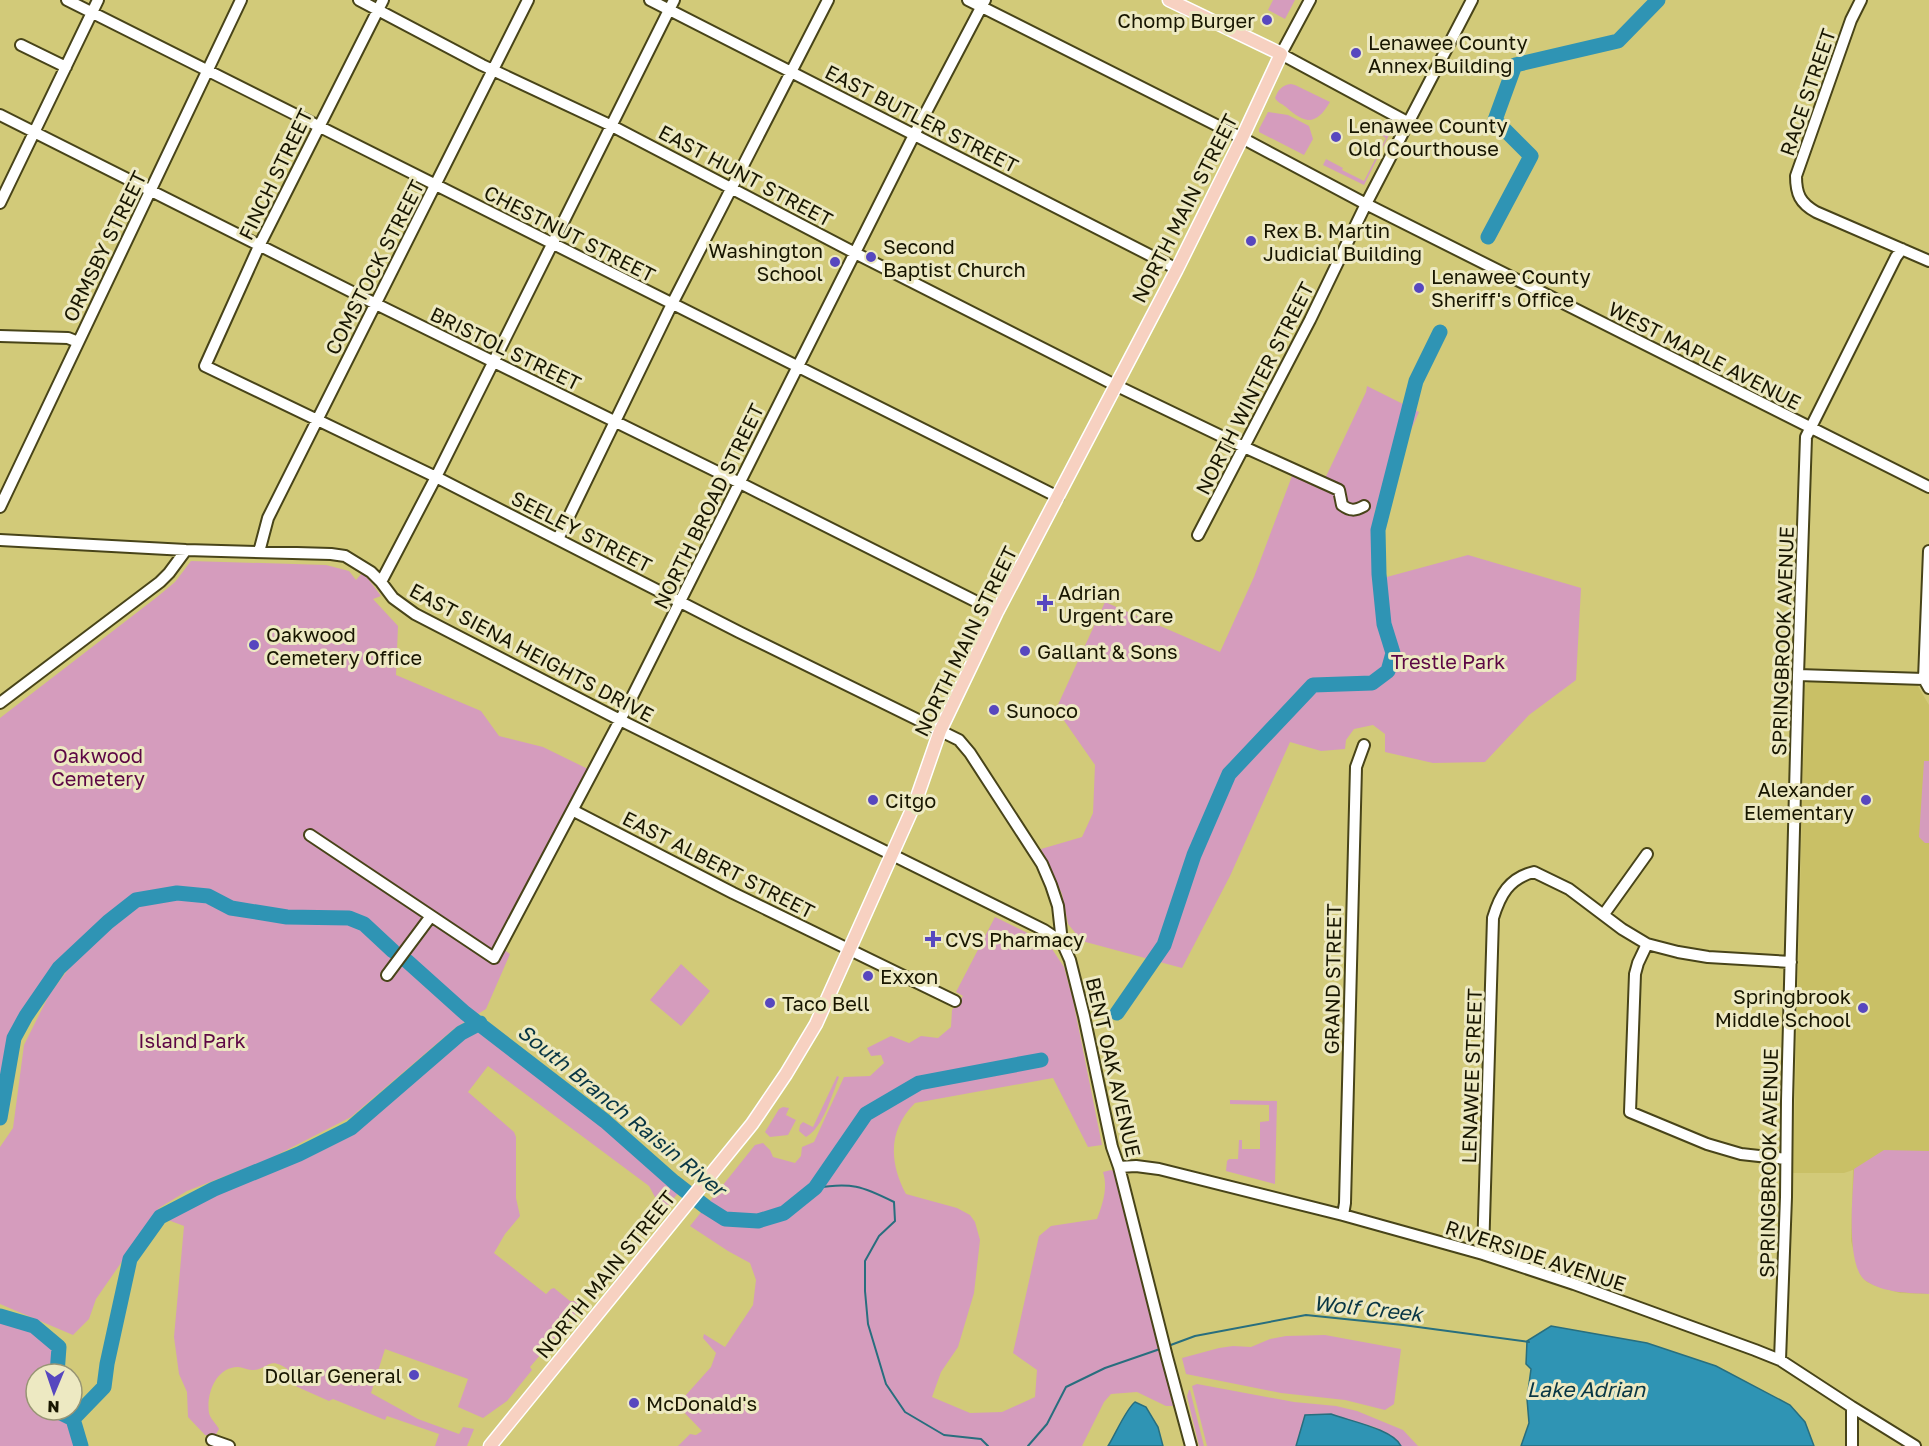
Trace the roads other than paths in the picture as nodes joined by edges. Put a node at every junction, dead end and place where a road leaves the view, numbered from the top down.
1 (67, 0) edge
2 (98, 0) edge
3 (241, 0) edge
4 (359, 0) edge
5 (528, 0) edge
6 (650, 0) edge
7 (828, 0) edge
8 (968, 0) edge
9 (1169, 0) edge
10 (1310, 0) edge
11 (1472, 0) edge
12 (1861, 0) edge
13 (983, 4) edge
14 (381, 5) edge
15 (672, 5) edge
16 (92, 13) junction
17 (21, 45) dead end
18 (1281, 54) junction
19 (66, 68) junction
20 (207, 69) junction
21 (493, 70) junction
22 (793, 72) junction
23 (0, 115) edge
24 (1409, 123) junction
25 (612, 126) junction
26 (319, 127) junction
27 (34, 132) junction
28 (914, 135) junction
29 (1242, 138) junction
30 (436, 184) junction
31 (732, 188) junction
32 (151, 190) junction
33 (0, 203) edge
34 (1366, 204) junction
35 (260, 244) junction
36 (552, 244) junction
37 (1902, 249) junction
38 (855, 253) junction
39 (1929, 261) edge
40 (1177, 269) junction
41 (376, 304) junction
42 (672, 304) junction
43 (0, 336) edge
44 (78, 342) junction
45 (492, 362) junction
46 (205, 366) joint
47 (797, 366) junction
48 (1115, 385) junction
49 (317, 419) junction
50 (615, 422) junction
51 (1811, 428) junction
52 (1244, 447) junction
53 (436, 477) junction
54 (740, 483) junction
55 (1929, 487) edge
56 (1058, 497) junction
57 (0, 507) edge
58 (1364, 507) dead end
59 (1198, 535) dead end
60 (558, 539) junction
61 (0, 540) edge
62 (186, 550) junction
63 (1929, 551) edge
64 (259, 552) junction
65 (381, 582) junction
66 (681, 601) junction
67 (997, 612) junction
68 (1798, 675) junction
69 (1926, 684) edge
70 (0, 703) edge
71 (620, 720) junction
72 (940, 731) junction
73 (1364, 745) dead end
74 (574, 811) junction
75 (309, 835) dead end
76 (1647, 854) dead end
77 (893, 855) junction
78 (1604, 914) junction
79 (431, 916) junction
80 (1062, 942) junction
81 (1647, 944) junction
82 (849, 949) junction
83 (1791, 962) junction
84 (387, 975) dead end
85 (955, 1001) dead end
86 (1786, 1159) junction
87 (1119, 1167) junction
88 (1343, 1215) junction
89 (1483, 1254) junction
90 (1780, 1360) junction
91 (1852, 1407) junction
92 (212, 1440) dead end
93 (229, 1446) edge
94 (490, 1446) edge
95 (1191, 1446) edge
96 (1852, 1446) edge
97 (1916, 1446) edge

1 - 16 street, CHESTNUT STREET
2 - 16 street
3 - 20 street, ORMSBY STREET
4 - 14 street, EAST HUNT STREET
5 - 21 street, COMSTOCK STREET
6 - 15 street, EAST BUTLER STREET
7 - 22 street
8 - 13 street, WEST MAPLE AVENUE
9 - 18 main road
10 - 18 street, NORTH MAIN STREET
11 - 24 street, NORTH WINTER STREET
12 - 37 street, RACE STREET
13 - 28 street, NORTH BROAD STREET
13 - 29 street, WEST MAPLE AVENUE
14 - 21 street, EAST HUNT STREET
14 - 26 street, FINCH STREET
15 - 22 street, EAST BUTLER STREET
15 - 25 street
16 - 19 street
16 - 20 street, CHESTNUT STREET
17 - 19 street
18 - 24 street
18 - 29 main road, NORTH MAIN STREET
19 - 27 street
20 - 26 street, CHESTNUT STREET
20 - 32 street, ORMSBY STREET
21 - 25 street, EAST HUNT STREET
21 - 30 street, COMSTOCK STREET
22 - 28 street, EAST BUTLER STREET
22 - 31 street
23 - 27 street, BRISTOL STREET
24 - 34 street, NORTH WINTER STREET
25 - 31 street, EAST HUNT STREET
25 - 36 street
26 - 30 street, CHESTNUT STREET
26 - 35 street, FINCH STREET
27 - 32 street, BRISTOL STREET
27 - 33 street
28 - 38 street, NORTH BROAD STREET
28 - 40 street, EAST BUTLER STREET
29 - 34 street, WEST MAPLE AVENUE
29 - 40 main road, NORTH MAIN STREET
30 - 36 street, CHESTNUT STREET
30 - 41 street, COMSTOCK STREET
31 - 38 street, EAST HUNT STREET
31 - 42 street
32 - 35 street, BRISTOL STREET
32 - 44 street, ORMSBY STREET
34 - 51 street, WEST MAPLE AVENUE
34 - 52 street, NORTH WINTER STREET
35 - 41 street, BRISTOL STREET
35 - 46 street, FINCH STREET
36 - 42 street, CHESTNUT STREET
36 - 45 street
37 - 39 street
37 - 51 street, SPRINGBROOK AVENUE
38 - 47 street, NORTH BROAD STREET
38 - 48 street, EAST HUNT STREET
40 - 48 main road, NORTH MAIN STREET
41 - 45 street, BRISTOL STREET
41 - 49 street, COMSTOCK STREET
42 - 47 street, CHESTNUT STREET
42 - 50 street
43 - 44 street
44 - 57 street, ORMSBY STREET
45 - 50 street, BRISTOL STREET
45 - 53 street
46 - 49 street, SEELEY STREET
47 - 54 street, NORTH BROAD STREET
47 - 56 street, CHESTNUT STREET
48 - 52 street, EAST HUNT STREET
48 - 56 main road, NORTH MAIN STREET
49 - 53 street, SEELEY STREET
49 - 64 street, COMSTOCK STREET
50 - 54 street, BRISTOL STREET
50 - 60 street
51 - 55 street, WEST MAPLE AVENUE
51 - 68 street, SPRINGBROOK AVENUE
52 - 58 street, EAST HUNT STREET
52 - 59 street, NORTH WINTER STREET
53 - 60 street, SEELEY STREET
53 - 65 street
54 - 66 street, NORTH BROAD STREET
54 - 67 street, BRISTOL STREET
56 - 67 main road, NORTH MAIN STREET
60 - 66 street, SEELEY STREET
61 - 62 street, EAST SIENA HEIGHTS DRIVE
62 - 64 street, EAST SIENA HEIGHTS DRIVE
62 - 70 street
63 - 69 street
64 - 65 street, EAST SIENA HEIGHTS DRIVE
65 - 71 street, EAST SIENA HEIGHTS DRIVE
66 - 71 street, NORTH BROAD STREET
66 - 72 street, SEELEY STREET
67 - 72 main road, NORTH MAIN STREET
68 - 69 street
68 - 83 street, SPRINGBROOK AVENUE
71 - 74 street, NORTH BROAD STREET
71 - 77 street, EAST SIENA HEIGHTS DRIVE
72 - 77 main road, NORTH MAIN STREET
72 - 80 street, BENT OAK AVENUE
73 - 88 street, GRAND STREET
74 - 79 street, NORTH BROAD STREET
74 - 82 street, EAST ALBERT STREET
75 - 79 street, NORTH BROAD STREET
76 - 78 street
77 - 80 street, EAST SIENA HEIGHTS DRIVE
77 - 82 main road, NORTH MAIN STREET
78 - 81 street
78 - 89 street, LENAWEE STREET
79 - 84 street
80 - 87 street, BENT OAK AVENUE
81 - 83 street
81 - 86 street
82 - 85 street, EAST ALBERT STREET
82 - 94 main road, NORTH MAIN STREET
83 - 86 street, SPRINGBROOK AVENUE
86 - 90 street, SPRINGBROOK AVENUE
87 - 88 street, RIVERSIDE AVENUE
87 - 95 street, BENT OAK AVENUE
88 - 89 street, RIVERSIDE AVENUE
89 - 90 street, RIVERSIDE AVENUE
90 - 91 street, RIVERSIDE AVENUE
91 - 96 street
91 - 97 street, RIVERSIDE AVENUE
92 - 93 street

